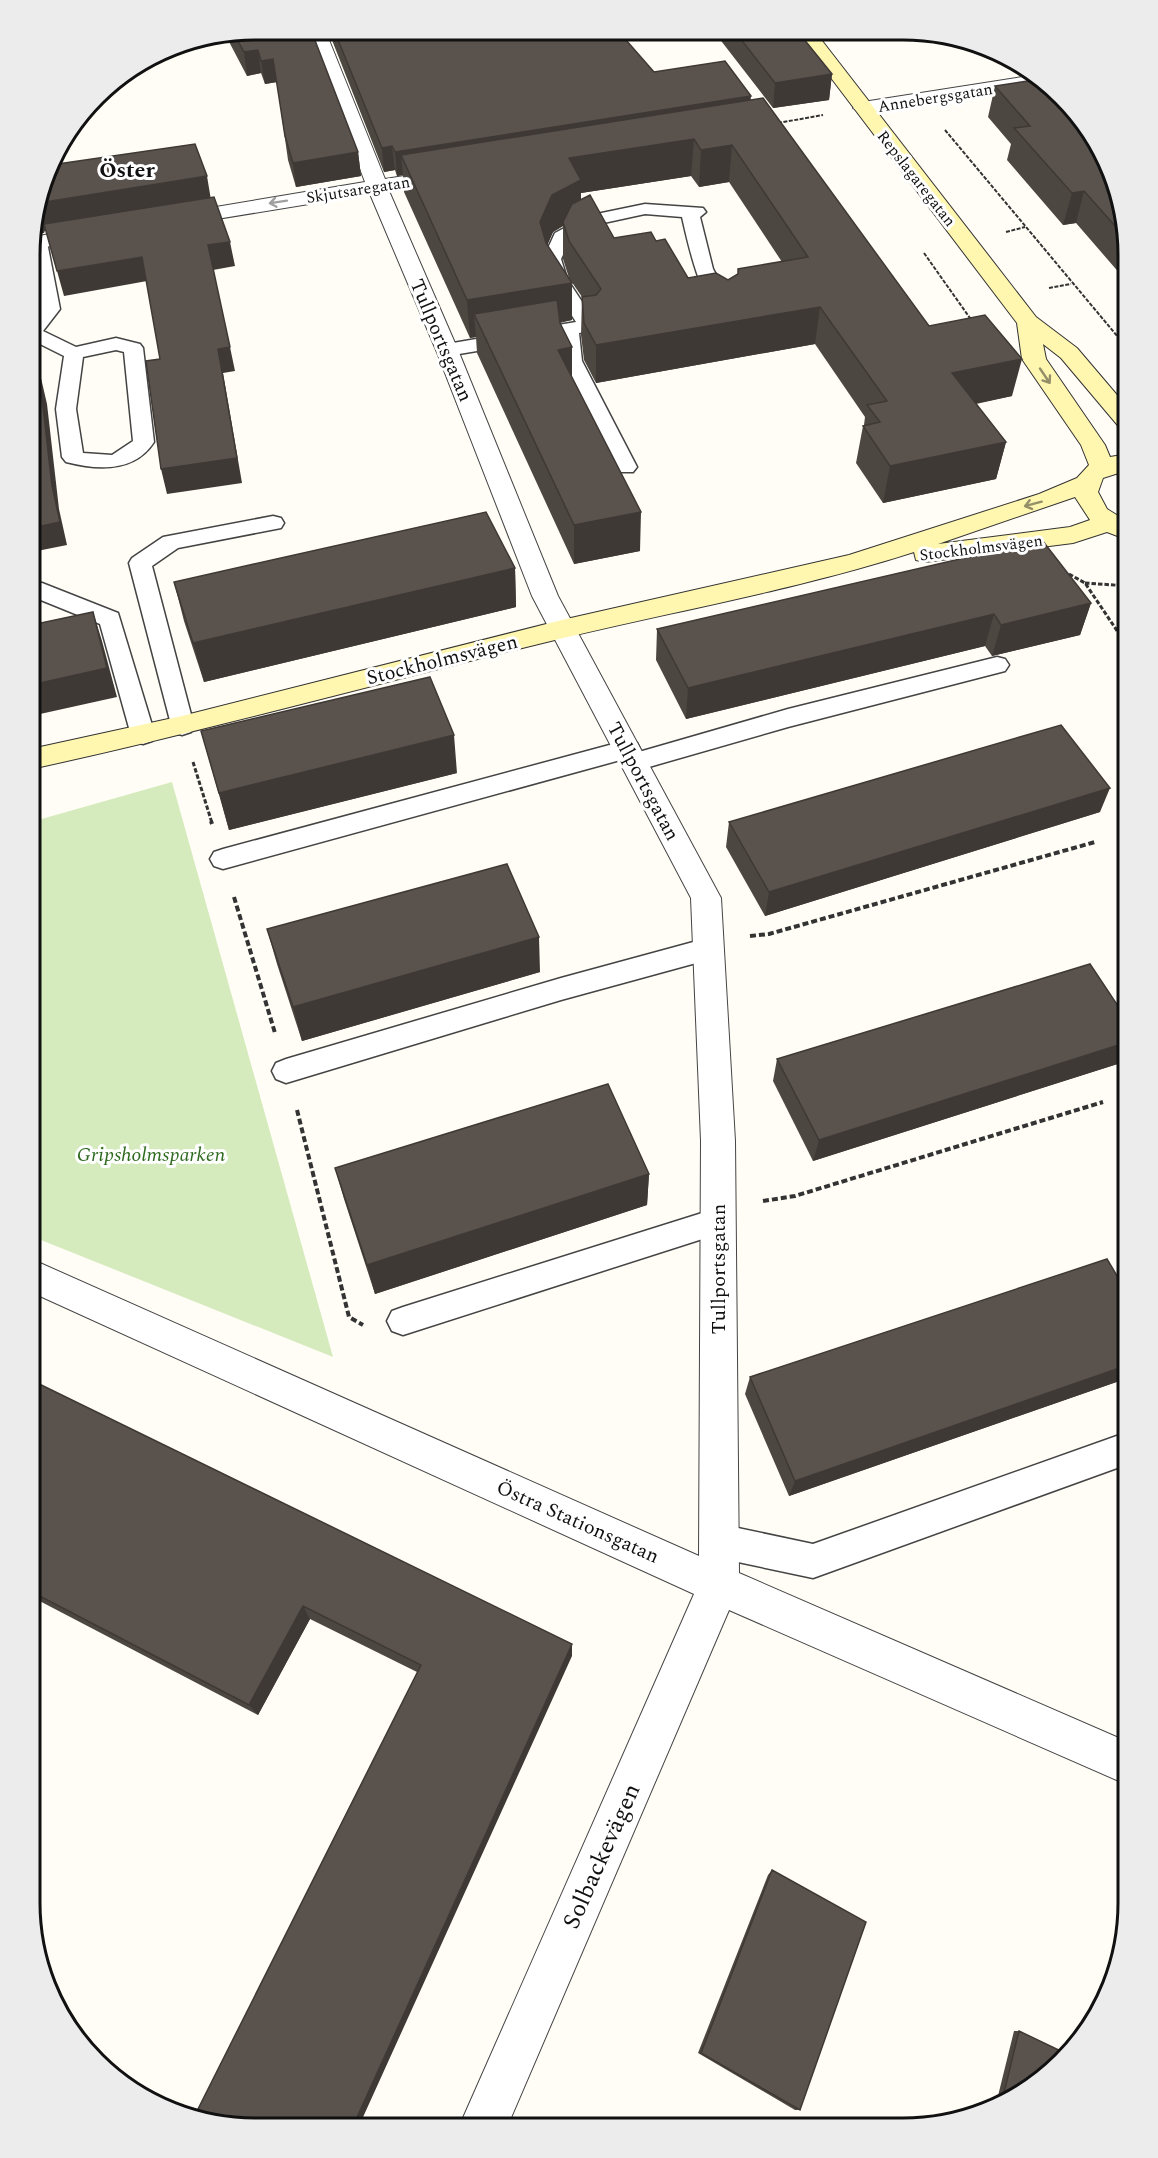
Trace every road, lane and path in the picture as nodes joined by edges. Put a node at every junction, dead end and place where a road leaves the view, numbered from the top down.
1 (320, 40) edge
2 (811, 40) edge
3 (1029, 82) edge
4 (918, 99) junction
5 (863, 108) junction
6 (822, 115) junction
7 (827, 123) dead end
8 (774, 124) edge
9 (470, 171) edge
10 (377, 186) junction
11 (155, 223) edge
12 (1025, 227) junction
13 (108, 231) edge
14 (1000, 233) dead end
15 (41, 242) edge
16 (919, 247) dead end
17 (40, 265) edge
18 (1072, 284) junction
19 (1044, 288) dead end
20 (724, 309) edge
21 (972, 321) edge
22 (1028, 321) junction
23 (40, 322) edge
24 (569, 329) junction
25 (40, 336) edge
26 (1118, 337) edge
27 (447, 350) junction
28 (74, 353) junction
29 (1118, 411) edge
30 (1118, 466) edge
31 (626, 467) dead end
32 (1095, 475) junction
33 (273, 524) dead end
34 (1117, 528) edge
35 (854, 562) junction
36 (1118, 585) edge
37 (40, 590) edge
38 (562, 629) junction
39 (1118, 632) edge
40 (997, 665) edge
41 (182, 726) junction
42 (143, 735) junction
43 (631, 755) junction
44 (40, 757) edge
45 (1095, 842) dead end
46 (223, 859) dead end
47 (708, 945) junction
48 (286, 1071) dead end
49 (1104, 1102) dead end
50 (718, 1215) junction
51 (40, 1279) edge
52 (403, 1321) dead end
53 (1118, 1452) edge
54 (719, 1541) junction
55 (719, 1585) junction
56 (1118, 1760) edge
57 (487, 2118) edge

1 - 10 street, Tullportsgatan
2 - 5 street, Repslagaregatan
3 - 4 street, Annebergsgatan
4 - 5 street, Annebergsgatan
4 - 12 path
5 - 6 path
5 - 22 street, Repslagaregatan
6 - 7 path
6 - 8 path
9 - 10 street, Skjutsaregatan
10 -> 11 street, Skjutsaregatan
10 - 27 street, Tullportsgatan
12 - 14 path
12 - 18 path
13 - 15 street
16 - 21 path
17 - 23 lane
18 - 19 path
18 - 26 path
20 - 24 lane
22 - 29 street, Repslagaregatan
22 -> 32 street, Repslagaregatan
24 - 27 lane
24 - 31 lane
25 - 28 lane
27 - 38 street, Tullportsgatan
28 - 28 lane
30 - 32 street, Stockholmsvägen
32 - 34 street, Repslagaregatan
32 -> 35 street, Stockholmsvägen
33 - 41 lane
34 - 35 street, Stockholmsvägen
35 - 38 street, Stockholmsvägen
36 - 39 path
37 - 42 lane
38 - 41 street, Stockholmsvägen
38 - 43 street, Tullportsgatan
40 - 43 lane
41 - 42 street, Stockholmsvägen
42 - 44 street, Stockholmsvägen
43 - 46 lane
43 - 47 street, Tullportsgatan
45 - 47 path
47 - 48 lane
47 - 50 street, Tullportsgatan
49 - 50 path
50 - 52 lane
50 - 54 street, Tullportsgatan
51 - 55 street, Östra Stationsgatan
53 - 54 lane
54 - 55 street, Tullportsgatan
55 - 56 street, Östra Stationsgatan
55 - 57 street, Solbackevägen

